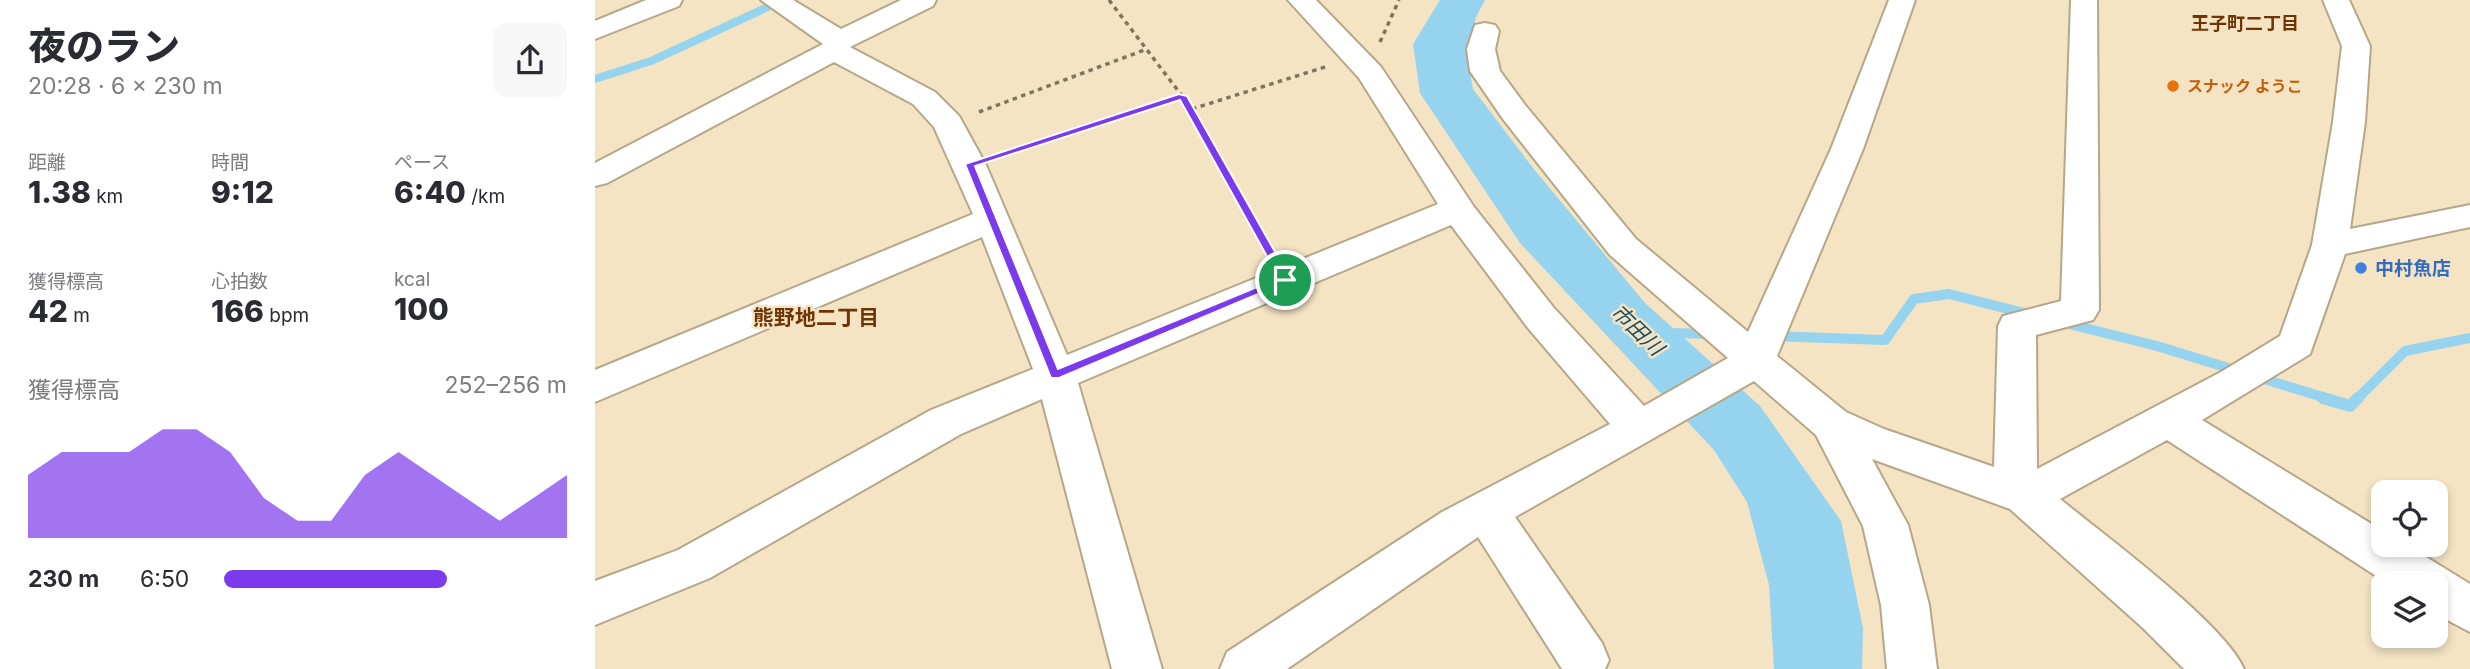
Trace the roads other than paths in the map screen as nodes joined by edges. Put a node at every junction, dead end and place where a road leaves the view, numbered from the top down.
1 (669, 0) edge
2 (774, 0) edge
3 (923, 0) edge
4 (1301, 0) edge
5 (1902, 0) edge
6 (2084, 0) edge
7 (2336, 0) edge
8 (595, 31) edge
9 (1485, 31) dead end
10 (837, 45) junction
11 (595, 176) edge
12 (1458, 209) junction
13 (2470, 216) edge
14 (990, 220) junction
15 (2330, 245) junction
16 (1755, 361) junction
17 (1055, 375) junction
18 (595, 387) edge
19 (2167, 419) junction
20 (1649, 423) junction
21 (1831, 424) junction
22 (2020, 494) junction
23 (1486, 512) junction
24 (2408, 571) edge
25 (2448, 596) edge
26 (595, 603) edge
27 (2470, 610) edge
28 (1584, 660) dead end
29 (1137, 669) edge
30 (1245, 669) edge
31 (1913, 669) edge
32 (2219, 669) edge

1 - 8 street
2 - 10 street
3 - 10 street
4 - 12 street
5 - 16 street
6 - 22 street
7 - 15 street
9 - 16 street
10 - 11 street
10 - 14 street
12 - 17 street
12 - 20 street
13 - 15 street
14 - 17 street
14 - 18 street
15 - 19 street
16 - 20 street
16 - 21 street
17 - 26 street
17 - 29 street
19 - 22 street
19 - 24 street
20 - 23 street
21 - 22 street
21 - 31 street
22 - 32 street
23 - 28 street
23 - 30 street
25 - 27 street

